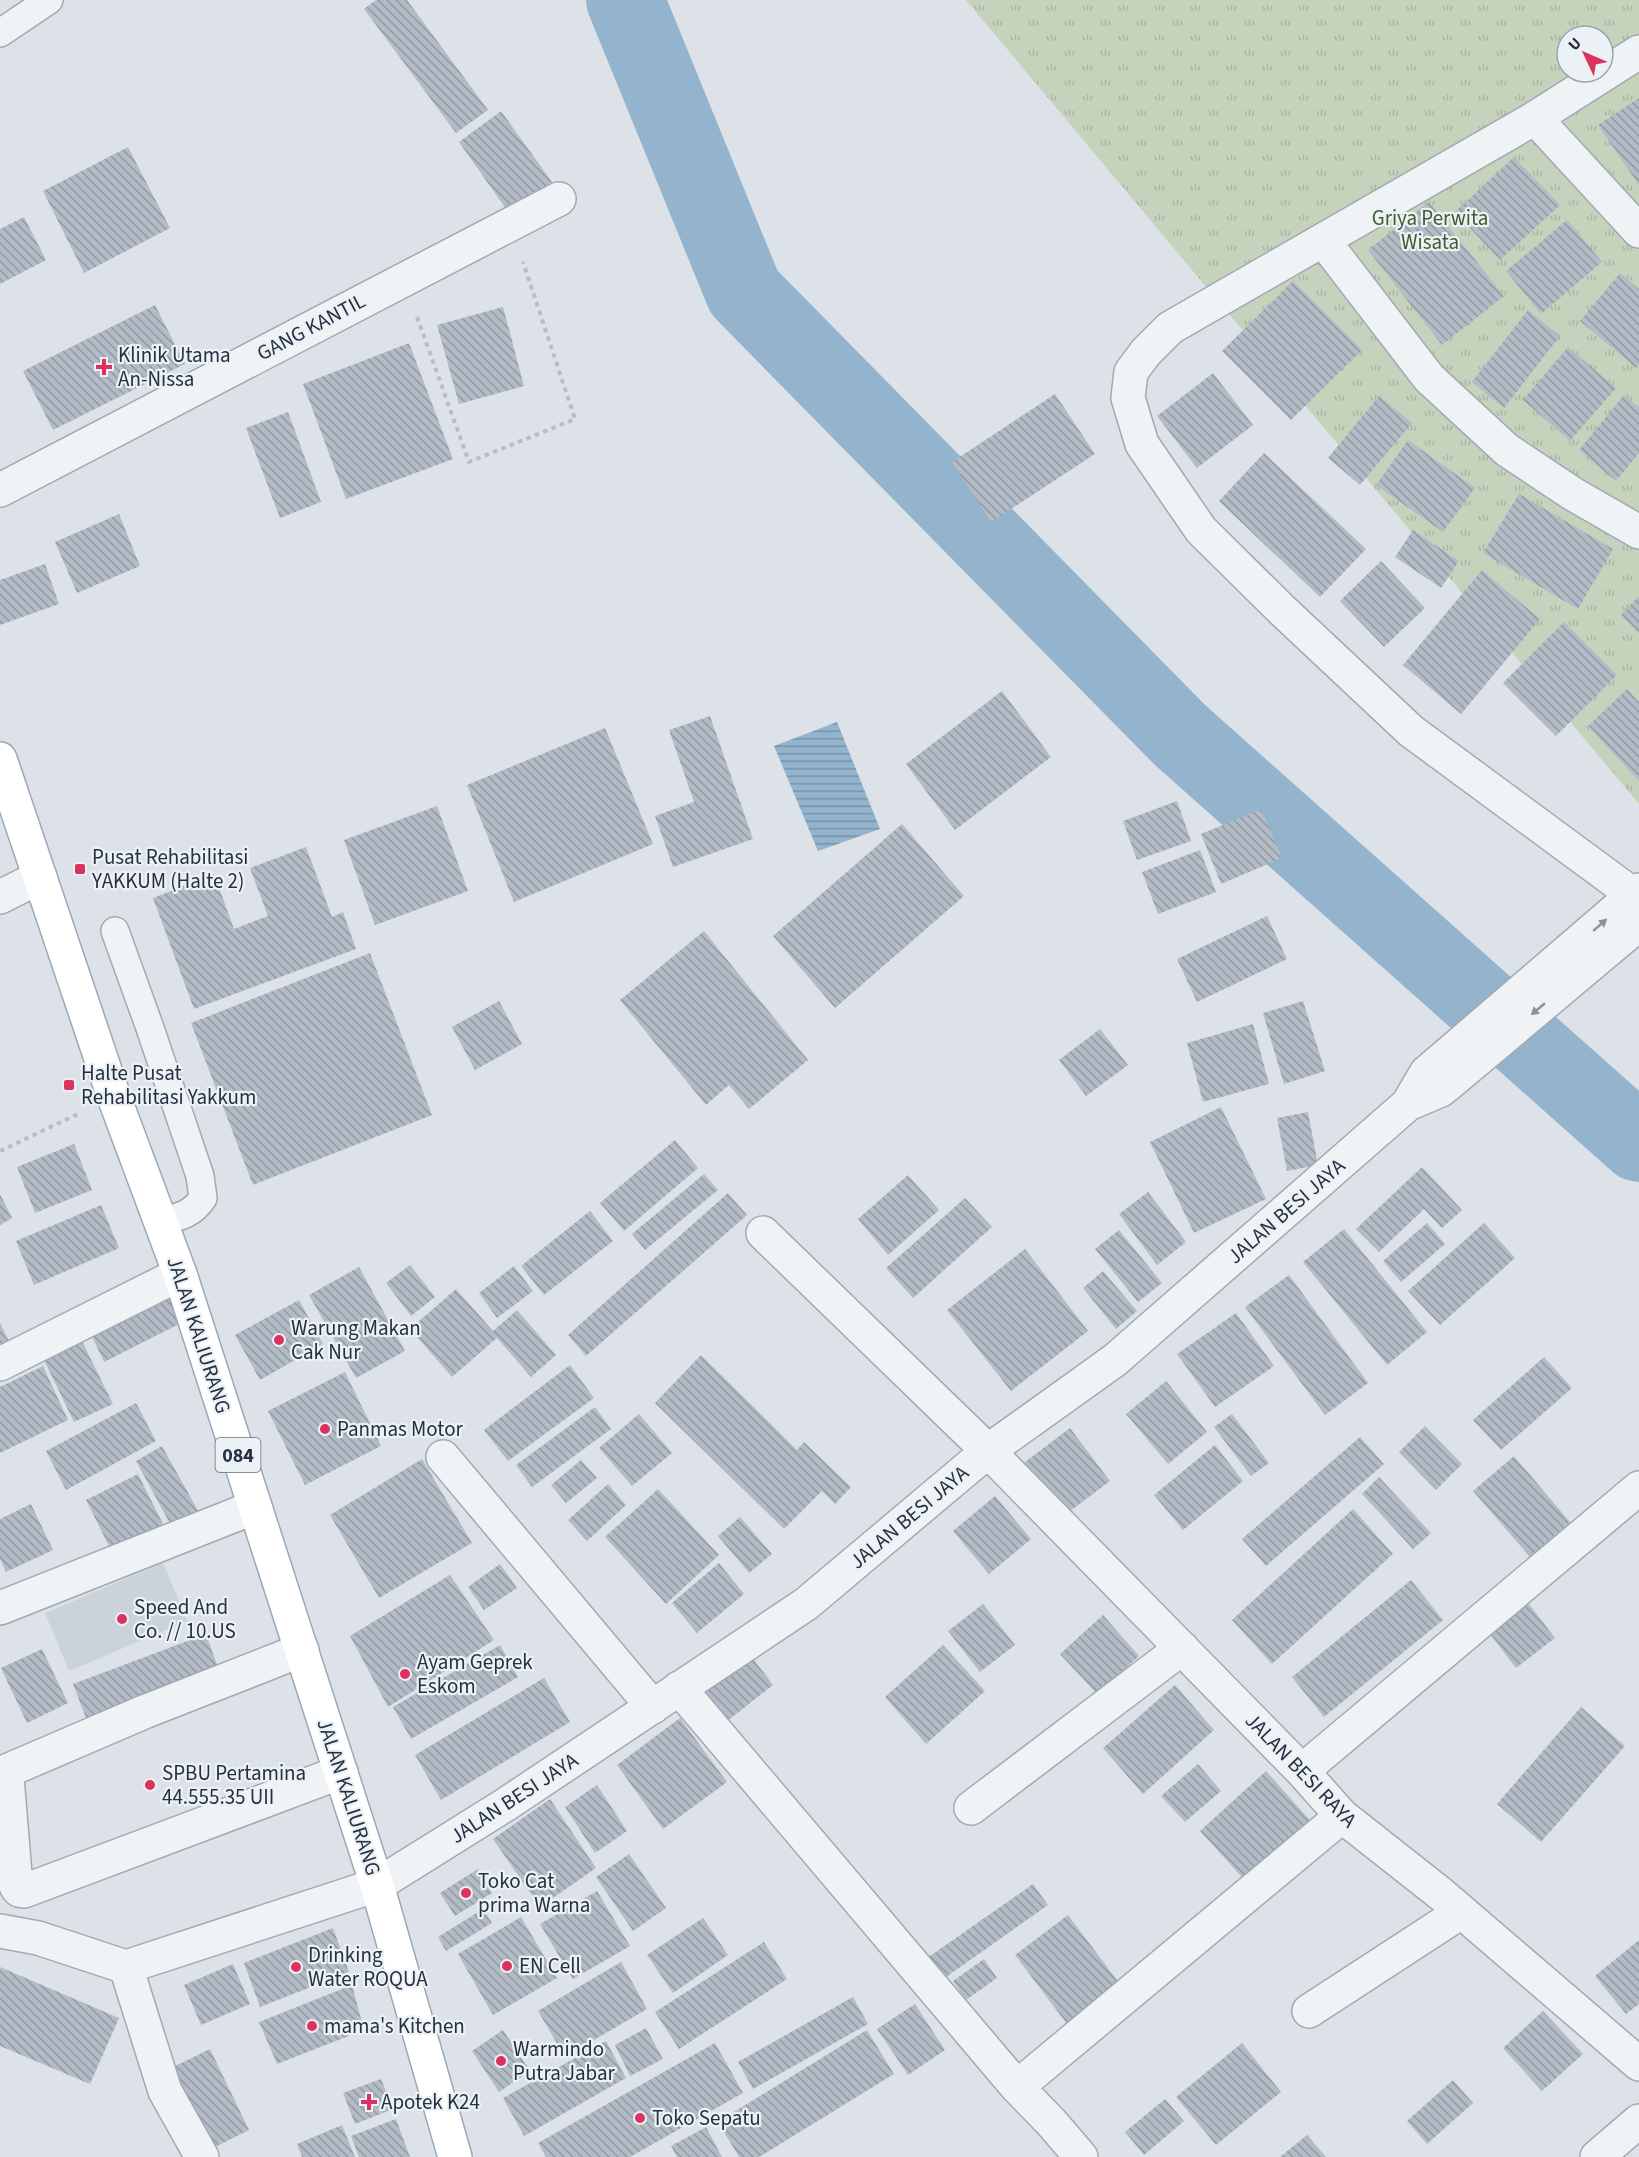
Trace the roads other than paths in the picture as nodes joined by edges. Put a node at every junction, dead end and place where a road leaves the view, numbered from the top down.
1 (49, 0) edge
2 (0, 33) edge
3 (1639, 52) edge
4 (1536, 118) junction
5 (559, 199) dead end
6 (1639, 231) edge
7 (1323, 240) junction
8 (0, 490) edge
9 (1639, 532) edge
10 (0, 759) edge
11 (40, 877) junction
12 (0, 897) edge
13 (1638, 902) edge
14 (115, 932) dead end
15 (160, 1222) junction
16 (763, 1233) dead end
17 (180, 1274) junction
18 (0, 1364) edge
19 (988, 1451) junction
20 (443, 1457) dead end
21 (1639, 1488) edge
22 (255, 1507) junction
23 (0, 1608) edge
24 (1182, 1648) junction
25 (302, 1650) junction
26 (679, 1688) junction
27 (653, 1707) junction
28 (1302, 1771) junction
29 (340, 1772) junction
30 (971, 1808) dead end
31 (1342, 1816) junction
32 (377, 1885) junction
33 (1461, 1912) junction
34 (0, 1930) edge
35 (126, 1967) junction
36 (1309, 2011) dead end
37 (1639, 2064) edge
38 (1017, 2088) junction
39 (1639, 2121) edge
40 (202, 2157) edge
41 (455, 2157) edge
42 (1081, 2157) edge
43 (1597, 2157) edge

1 - 2 lane
3 - 4 street
4 - 6 street
4 - 7 street
5 - 8 street, GANG KANTIL
7 - 9 street
7 - 13 street
10 - 11 main road, JALAN KALIURANG / 084
11 - 12 street
11 - 15 main road, JALAN KALIURANG / 084
13 - 19 street, JALAN BESI JAYA
14 - 15 lane
15 - 17 main road, JALAN KALIURANG / 084
16 - 19 street, JALAN BESI RAYA
17 - 18 street
17 - 22 main road, JALAN KALIURANG / 084
19 - 24 street, JALAN BESI RAYA
19 - 26 street, JALAN BESI JAYA
20 - 27 street
21 - 28 street
22 - 23 street
22 - 25 main road, JALAN KALIURANG / 084
24 - 28 street, JALAN BESI RAYA
24 - 30 street
25 - 29 main road, JALAN KALIURANG / 084
25 - 29 street
26 - 27 street, JALAN BESI JAYA
26 - 38 street
27 - 32 street, JALAN BESI JAYA
28 - 31 street, JALAN BESI RAYA
29 - 32 main road, JALAN KALIURANG / 084
31 - 33 street, JALAN BESI RAYA
31 - 38 street
32 - 35 street, JALAN BESI JAYA
32 - 41 main road, JALAN KALIURANG / 084
33 - 36 street
33 - 37 street, JALAN BESI RAYA
34 - 35 street
35 - 40 street
38 - 42 street
39 - 43 street

